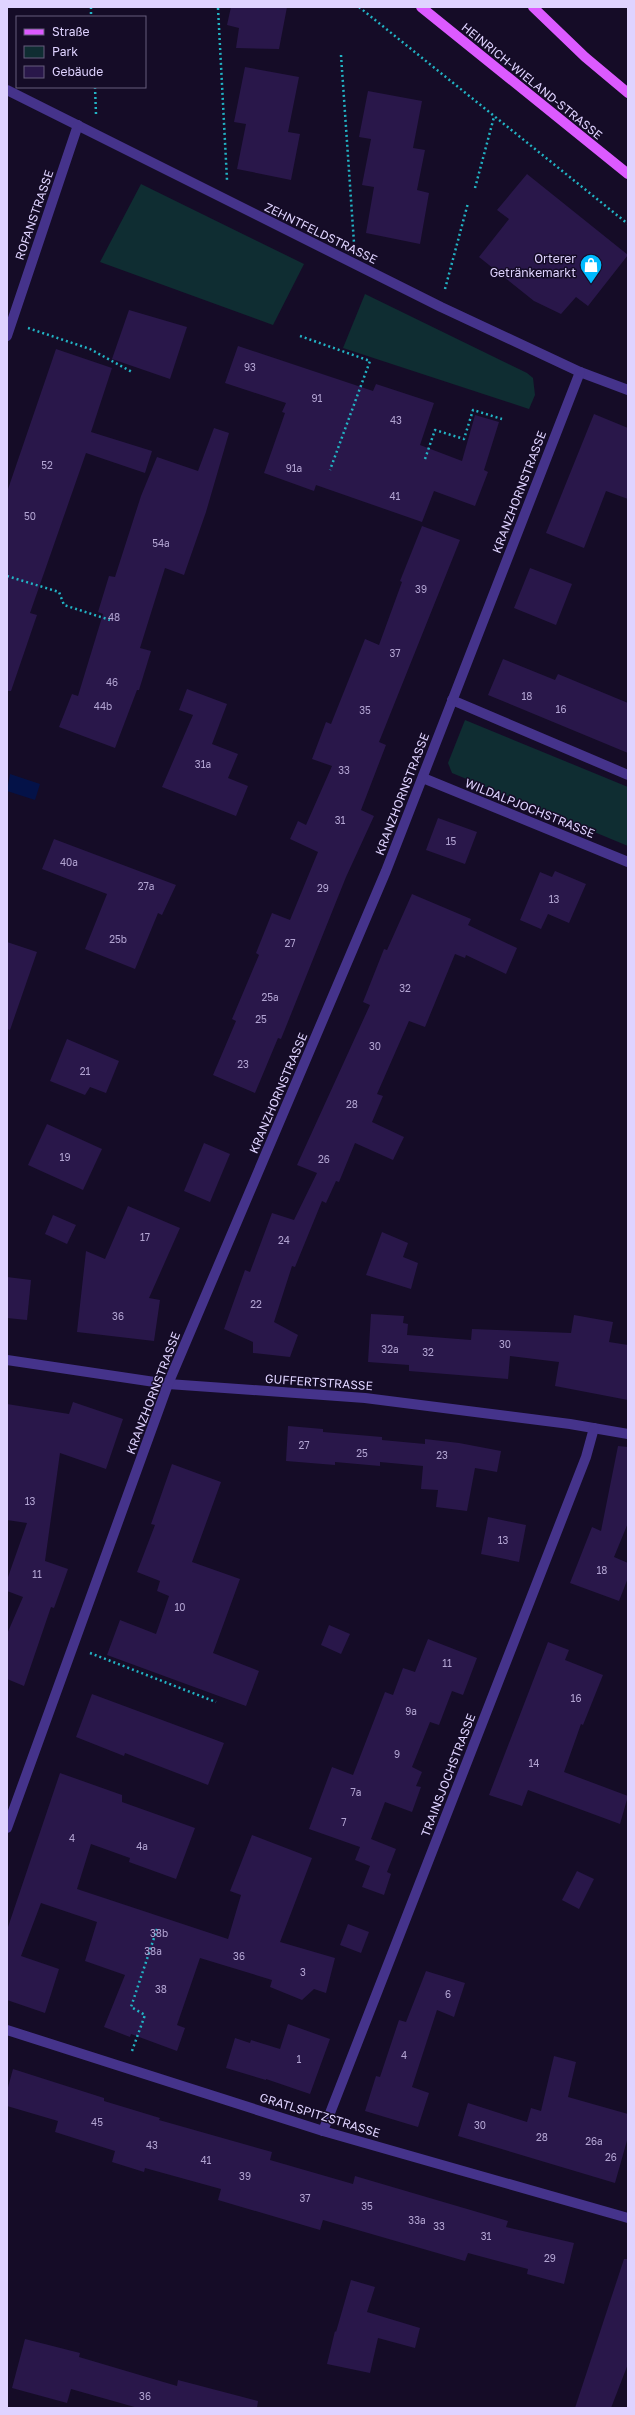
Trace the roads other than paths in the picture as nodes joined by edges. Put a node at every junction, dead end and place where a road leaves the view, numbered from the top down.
1 (421, 7) edge
2 (533, 7) edge
3 (7, 90) edge
4 (628, 93) edge
5 (78, 125) junction
6 (628, 174) edge
7 (7, 336) edge
8 (580, 372) junction
9 (628, 390) edge
10 (452, 700) junction
11 (628, 775) edge
12 (423, 778) junction
13 (628, 862) edge
14 (7, 1360) edge
15 (168, 1384) junction
16 (594, 1428) junction
17 (628, 1434) edge
18 (7, 1828) edge
19 (7, 2030) edge
20 (323, 2131) junction
21 (628, 2218) edge

1 - 6 main road, HEINRICH-WIELAND-STRASSE
2 - 4 main road
3 - 5 street, ZEHNTFELDSTRASSE
5 - 7 street, ROFANSTRASSE
5 - 8 street, ZEHNTFELDSTRASSE
8 - 9 street, ZEHNTFELDSTRASSE
8 - 10 street, KRANZHORNSTRASSE
10 - 11 street
10 - 12 street, KRANZHORNSTRASSE
12 - 13 street, WILDALPJOCHSTRASSE
12 - 15 street, KRANZHORNSTRASSE
14 - 15 street, GUFFERTSTRASSE
15 - 16 street, GUFFERTSTRASSE
15 - 18 street, KRANZHORNSTRASSE
16 - 17 street, GUFFERTSTRASSE
16 - 20 street, TRAINSJOCHSTRASSE
19 - 20 street, GRATLSPITZSTRASSE
20 - 21 street, GRATLSPITZSTRASSE

